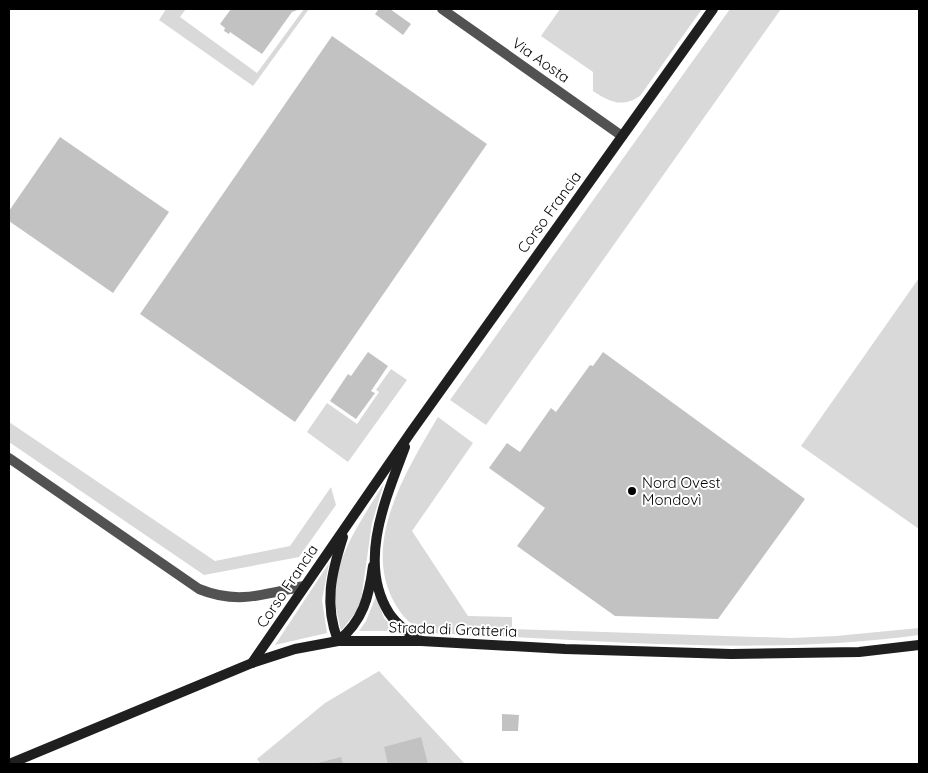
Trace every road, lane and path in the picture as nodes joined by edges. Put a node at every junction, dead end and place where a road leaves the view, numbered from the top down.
1 (442, 9) edge
2 (713, 9) edge
3 (622, 136) junction
4 (411, 432) junction
5 (9, 458) edge
6 (346, 526) junction
7 (375, 555) junction
8 (304, 586) junction
9 (338, 641) junction
10 (420, 641) junction
11 (919, 645) edge
12 (252, 663) junction
13 (9, 764) edge

1 - 3 street, Via Aosta
2 - 3 street, Corso Francia
3 - 4 street, Corso Francia
4 - 6 street, Corso Francia
4 - 7 street, Corso Francia
5 - 8 street
6 - 8 street, Corso Francia
6 - 9 street, Corso Francia
7 - 9 street, Corso Francia
7 - 10 street, Corso Francia
8 - 12 street, Corso Francia
9 - 10 street, Strada di Gratteria
9 - 12 street, Strada di Gratteria
10 - 11 street, Strada di Gratteria
12 - 13 street, Strada di Gratteria

